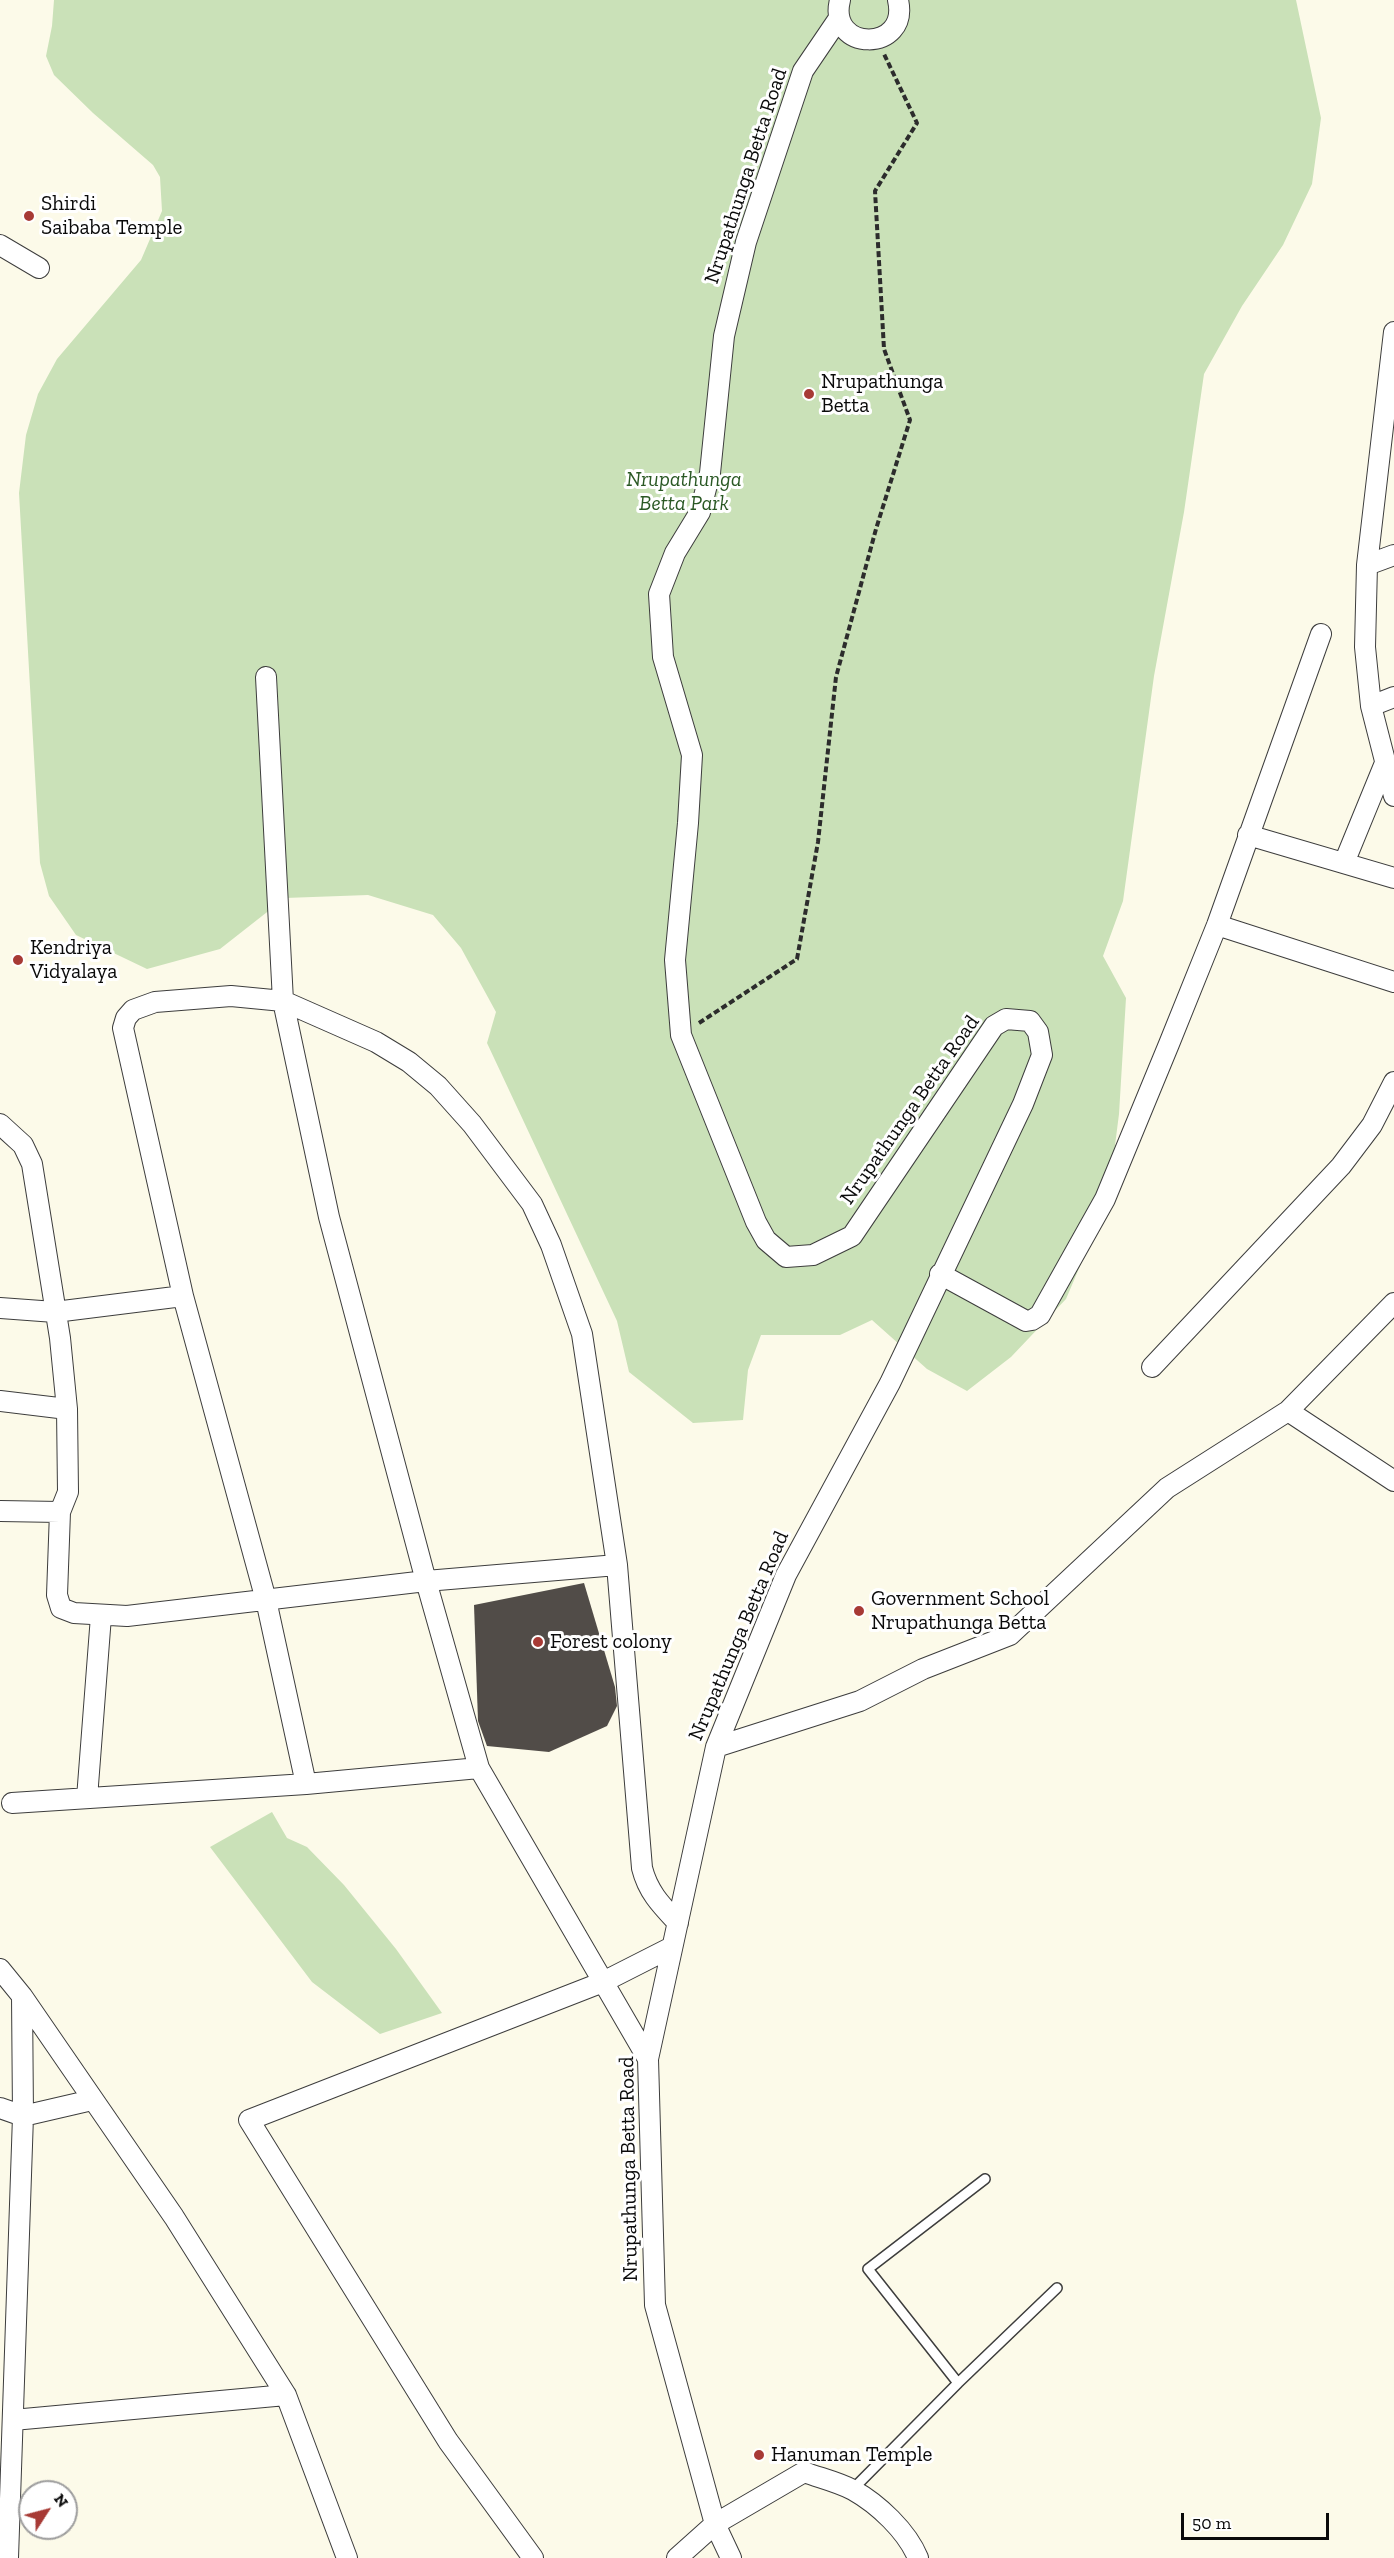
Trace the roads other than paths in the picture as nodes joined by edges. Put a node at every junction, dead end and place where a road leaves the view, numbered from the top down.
1 (898, 0) edge
2 (839, 9) edge
3 (0, 245) edge
4 (39, 268) dead end
5 (1394, 332) edge
6 (1389, 411) edge
7 (1394, 555) edge
8 (1367, 565) junction
9 (1321, 634) dead end
10 (266, 677) dead end
11 (1394, 697) edge
12 (1371, 706) junction
13 (1385, 763) junction
14 (1394, 796) edge
15 (1248, 835) junction
16 (1344, 863) junction
17 (1394, 878) edge
18 (1217, 925) junction
19 (1394, 982) edge
20 (282, 1001) junction
21 (1394, 1082) edge
22 (0, 1124) edge
23 (940, 1274) junction
24 (183, 1296) junction
25 (1394, 1303) edge
26 (0, 1308) edge
27 (55, 1312) junction
28 (1152, 1367) dead end
29 (0, 1401) edge
30 (67, 1409) junction
31 (1288, 1411) junction
32 (1394, 1481) edge
33 (0, 1511) edge
34 (60, 1512) junction
35 (617, 1565) junction
36 (426, 1581) junction
37 (266, 1600) junction
38 (101, 1616) junction
39 (716, 1746) junction
40 (479, 1768) junction
41 (306, 1784) junction
42 (87, 1798) junction
43 (12, 1803) dead end
44 (678, 1923) junction
45 (672, 1947) junction
46 (0, 1969) edge
47 (603, 1981) junction
48 (22, 1996) junction
49 (648, 2059) junction
50 (92, 2100) junction
51 (0, 2108) edge
52 (23, 2116) junction
53 (985, 2179) dead end
54 (1057, 2288) dead end
55 (958, 2383) junction
56 (286, 2395) junction
57 (13, 2420) junction
58 (852, 2490) junction
59 (716, 2524) junction
60 (912, 2556) edge
61 (8, 2558) edge
62 (347, 2558) edge
63 (532, 2558) edge
64 (677, 2558) edge
65 (731, 2558) edge

1 - 2 street, Nrupathunga Betta Road
2 - 23 street, Nrupathunga Betta Road
3 - 4 street
5 - 6 street
6 - 8 street
7 - 8 street
8 - 12 street
9 - 15 street
10 - 20 street
11 - 12 street
12 - 13 street
13 - 14 street
13 - 16 street
15 - 16 street
15 - 18 street
16 - 17 street
18 - 19 street
18 - 23 street
20 - 24 street
20 - 35 street
20 - 36 street
21 - 28 street
22 - 27 street
23 - 39 street, Nrupathunga Betta Road
24 - 27 street
24 - 37 street
25 - 31 street
26 - 27 street
27 - 30 street
29 - 30 street
30 - 34 street
31 - 32 street
31 - 39 street
33 - 34 street
34 - 38 street
35 - 36 street
35 - 44 street
36 - 37 street
36 - 40 street
37 - 38 street
37 - 41 street
38 - 42 street
39 - 44 street, Nrupathunga Betta Road
40 - 41 street
40 - 47 street
41 - 42 street
42 - 43 street
44 - 45 street, Nrupathunga Betta Road
45 - 47 street
45 - 49 street, Nrupathunga Betta Road
46 - 48 street
47 - 49 street
47 - 63 street
48 - 50 street
48 - 52 street
49 - 59 street, Nrupathunga Betta Road
50 - 52 street
50 - 56 street
51 - 52 street
52 - 57 street
53 - 55 lane
54 - 55 lane
55 - 58 lane
56 - 57 street
56 - 62 street
57 - 61 street
58 - 59 street
58 - 60 street
59 - 64 street
59 - 65 street, Nrupathunga Betta Road

